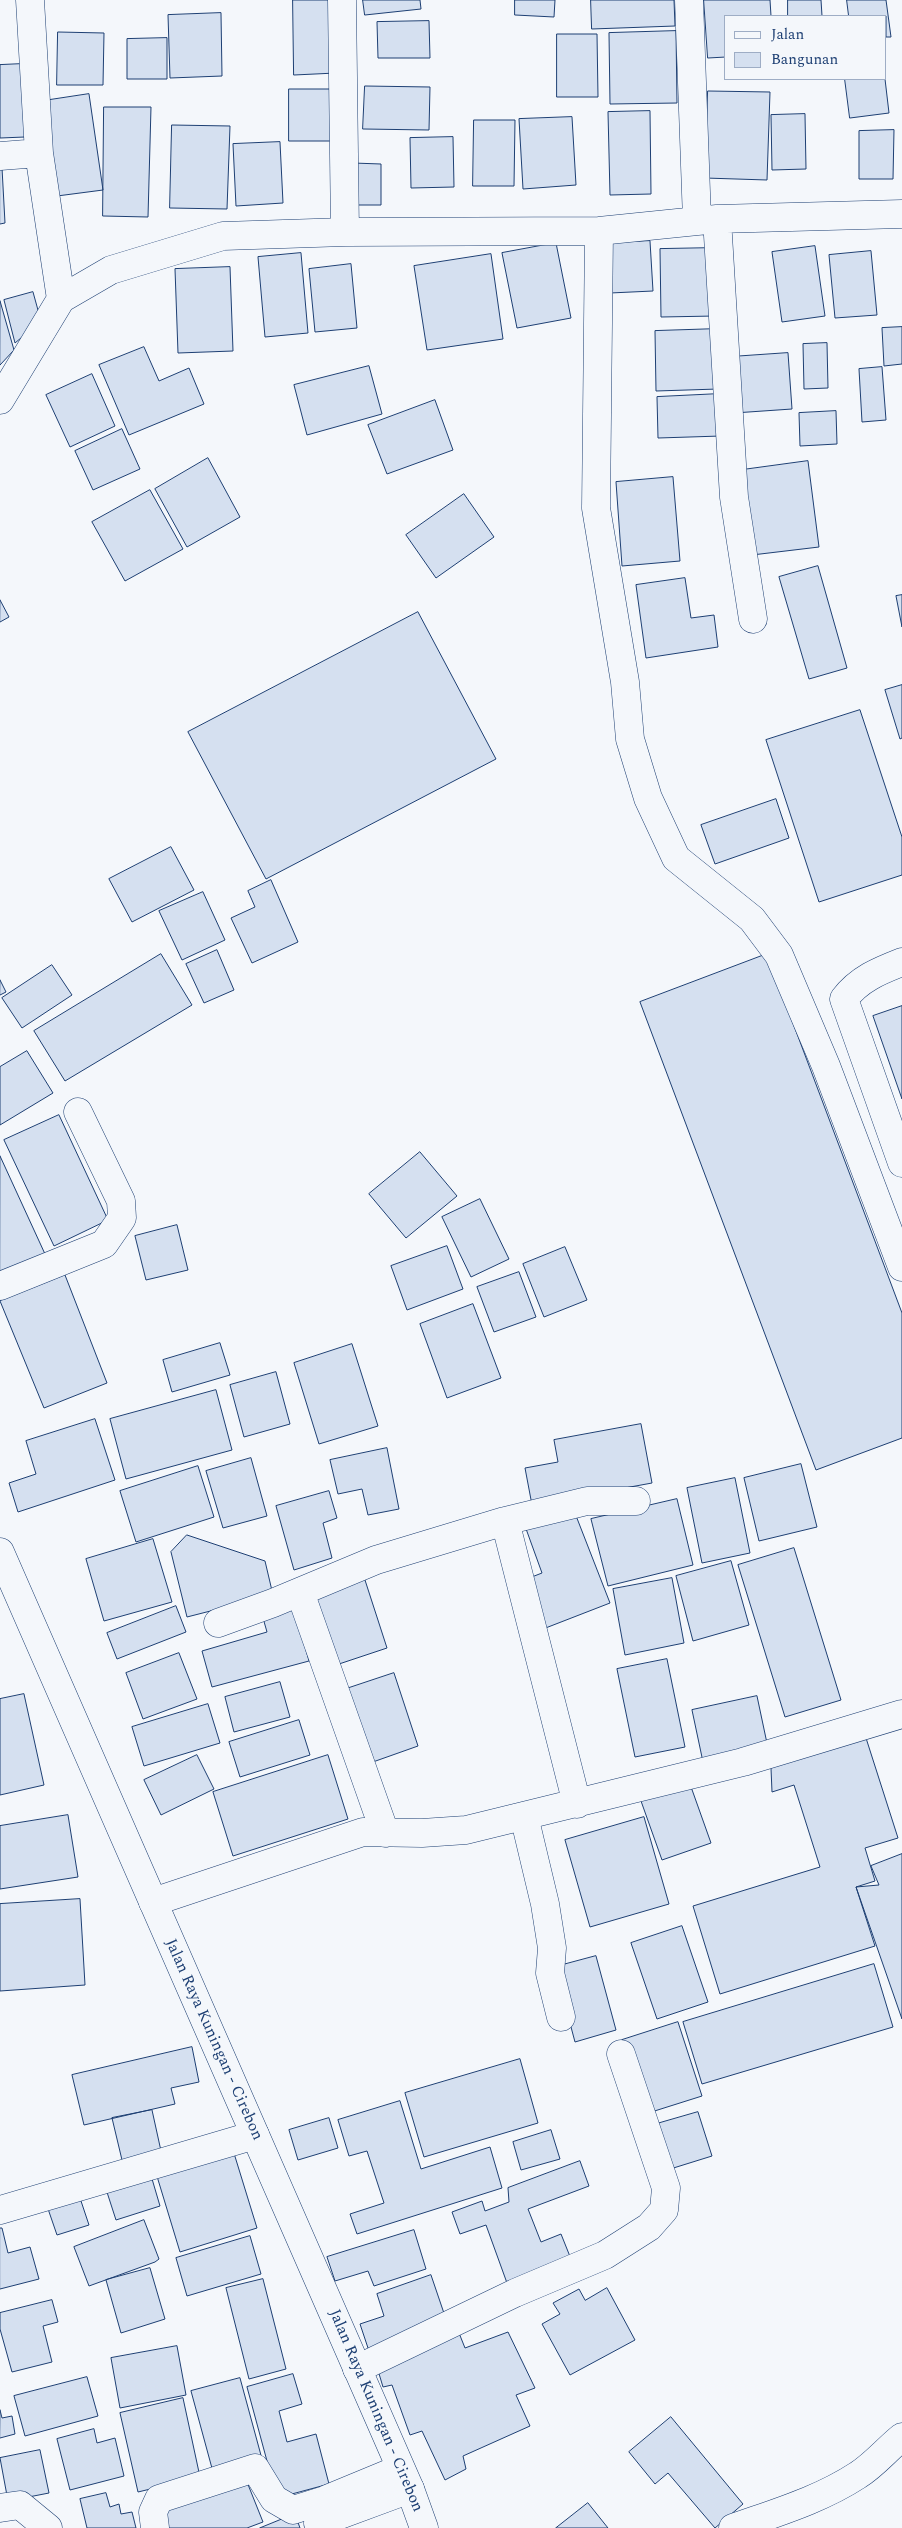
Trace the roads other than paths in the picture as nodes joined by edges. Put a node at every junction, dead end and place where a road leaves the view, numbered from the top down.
1 (30, 0) edge
2 (342, 0) edge
3 (689, 0) edge
4 (39, 154) junction
5 (0, 156) edge
6 (902, 214) edge
7 (707, 220) junction
8 (599, 231) junction
9 (345, 232) junction
10 (61, 299) junction
11 (0, 400) edge
12 (753, 619) dead end
13 (902, 962) edge
14 (78, 1112) dead end
15 (902, 1163) edge
16 (902, 1267) edge
17 (0, 1286) edge
18 (636, 1501) dead end
19 (505, 1522) junction
20 (0, 1552) edge
21 (300, 1592) junction
22 (218, 1623) dead end
23 (902, 1714) edge
24 (577, 1804) junction
25 (524, 1816) junction
26 (386, 1833) junction
27 (153, 1902) junction
28 (561, 2017) dead end
29 (621, 2054) dead end
30 (255, 2135) junction
31 (0, 2210) edge
32 (357, 2369) junction
33 (902, 2437) edge
34 (405, 2479) junction
35 (0, 2508) edge
36 (318, 2523) dead end
37 (48, 2528) edge
38 (155, 2528) edge
39 (424, 2528) edge
40 (732, 2528) edge

1 - 4 main road
2 - 9 main road
3 - 7 main road
4 - 5 main road
4 - 10 main road
6 - 7 main road
7 - 8 main road
7 - 12 main road
8 - 9 main road
8 - 16 main road
9 - 10 main road
10 - 11 main road
13 - 15 main road
14 - 17 main road
18 - 19 main road
19 - 21 main road
19 - 24 main road
20 - 27 main road, Jalan Raya Kuningan - Cirebon
21 - 22 main road
21 - 26 main road
23 - 24 main road
24 - 25 main road
25 - 26 main road
25 - 28 main road
26 - 27 main road
27 - 30 main road, Jalan Raya Kuningan - Cirebon
29 - 32 main road
30 - 31 main road
30 - 32 main road, Jalan Raya Kuningan - Cirebon
32 - 34 main road, Jalan Raya Kuningan - Cirebon
33 - 40 main road
34 - 36 main road
34 - 38 main road
34 - 39 main road, Jalan Raya Kuningan - Cirebon
35 - 37 main road

